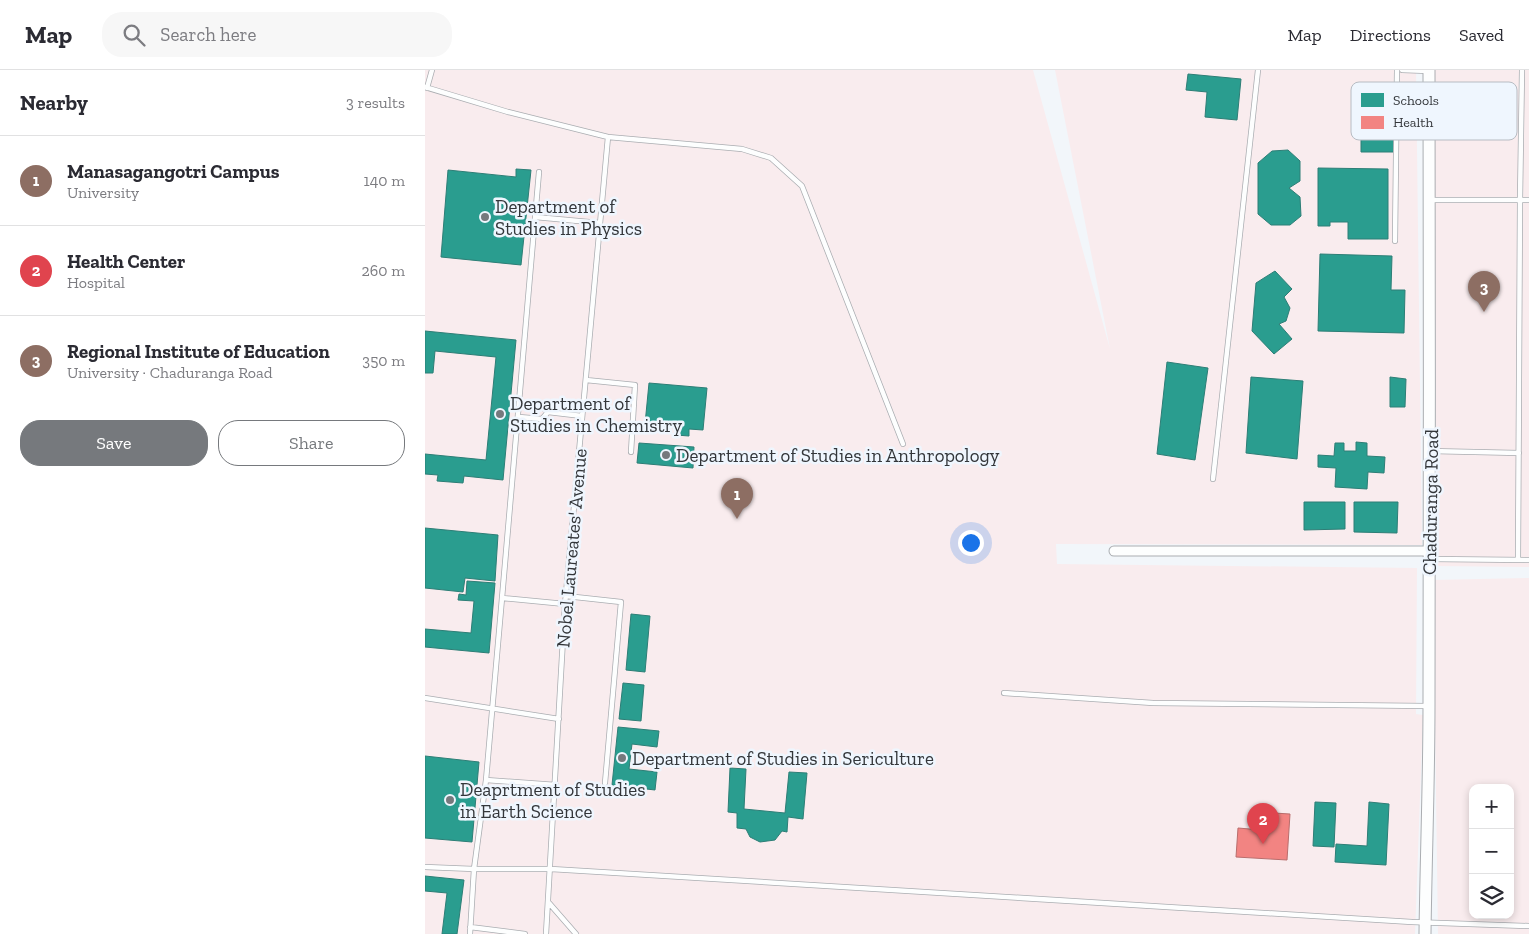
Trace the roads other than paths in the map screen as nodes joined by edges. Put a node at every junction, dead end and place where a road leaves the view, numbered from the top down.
1 (432, 70) edge
2 (1258, 70) edge
3 (1402, 70) edge
4 (1522, 70) edge
5 (1429, 71) edge
6 (426, 88) edge
7 (608, 137) junction
8 (1396, 140) edge
9 (1430, 140) edge
10 (539, 172) dead end
11 (1430, 200) junction
12 (1520, 200) junction
13 (1529, 200) edge
14 (535, 217) junction
15 (600, 223) junction
16 (1395, 241) dead end
17 (586, 380) junction
18 (520, 404) junction
19 (548, 412) junction
20 (582, 416) junction
21 (519, 417) junction
22 (903, 444) dead end
23 (1430, 451) junction
24 (631, 452) dead end
25 (1519, 453) junction
26 (1213, 479) dead end
27 (1114, 551) dead end
28 (1429, 555) junction
29 (1518, 560) junction
30 (1529, 560) edge
31 (566, 596) junction
32 (502, 598) junction
33 (565, 604) junction
34 (1004, 693) dead end
35 (425, 698) edge
36 (1429, 706) junction
37 (492, 710) junction
38 (559, 719) junction
39 (485, 780) junction
40 (605, 783) dead end
41 (555, 785) junction
42 (425, 866) edge
43 (474, 869) junction
44 (551, 869) junction
45 (549, 903) junction
46 (1529, 926) edge
47 (470, 927) junction
48 (1425, 928) edge
49 (469, 934) edge
50 (525, 934) edge
51 (546, 934) edge
52 (576, 934) edge

1 - 6 lane
2 - 26 lane
3 - 5 lane
4 - 12 lane
6 - 7 lane
7 - 15 lane, Nobel Laureates' Avenue
7 - 22 lane
8 - 16 lane
9 - 11 street, Chaduranga Road
10 - 14 lane
11 - 12 lane
11 - 23 street, Chaduranga Road
12 - 13 lane
12 - 25 lane
14 - 15 lane
14 - 18 lane
15 - 17 lane, Nobel Laureates' Avenue
17 - 20 lane, Nobel Laureates' Avenue
17 - 24 lane
18 - 19 lane
18 - 21 lane
19 - 20 lane
19 - 21 lane
20 - 31 lane, Nobel Laureates' Avenue
21 - 32 lane
23 - 25 lane
23 - 28 street, Chaduranga Road
25 - 29 lane
27 - 28 street
28 - 29 lane
28 - 36 street, Chaduranga Road
29 - 30 lane
31 - 33 lane, Nobel Laureates' Avenue
31 - 40 lane
32 - 33 lane
32 - 37 lane
33 - 38 lane, Nobel Laureates' Avenue
34 - 36 lane
35 - 37 lane
36 - 48 street, Chaduranga Road
37 - 38 lane
37 - 39 lane
38 - 41 lane, Nobel Laureates' Avenue
39 - 41 lane
39 - 43 lane
41 - 44 lane, Nobel Laureates' Avenue
42 - 43 lane
43 - 44 lane
43 - 47 lane
44 - 45 lane, Nobel Laureates' Avenue
44 - 48 lane
45 - 51 lane, Nobel Laureates' Avenue
45 - 52 lane
46 - 48 lane
47 - 49 lane
47 - 50 lane

